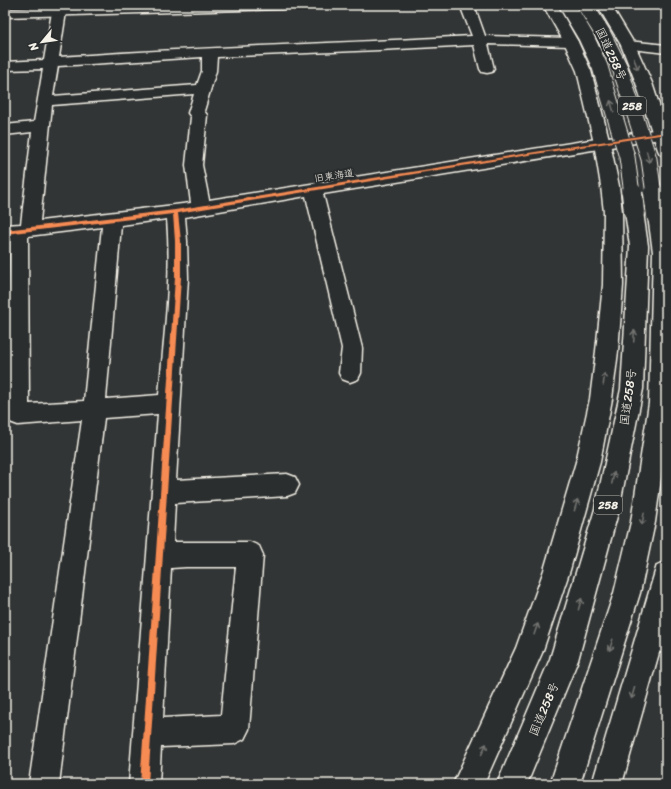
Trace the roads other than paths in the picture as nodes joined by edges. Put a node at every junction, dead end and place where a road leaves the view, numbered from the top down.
1 (282, 5) edge
2 (467, 5) edge
3 (550, 5) edge
4 (567, 5) edge
5 (585, 5) edge
6 (604, 5) edge
7 (127, 7) edge
8 (59, 12) junction
9 (5, 13) edge
10 (480, 40) junction
11 (571, 42) junction
12 (628, 46) junction
13 (666, 49) edge
14 (210, 52) junction
15 (50, 63) junction
16 (5, 66) edge
17 (487, 69) dead end
18 (204, 89) junction
19 (45, 102) junction
20 (41, 126) junction
21 (5, 130) edge
22 (665, 139) edge
23 (602, 143) junction
24 (313, 189) junction
25 (201, 207) junction
26 (175, 212) junction
27 (646, 214) junction
28 (112, 220) junction
29 (18, 231) edge
30 (350, 373) dead end
31 (169, 404) junction
32 (94, 411) junction
33 (286, 486) dead end
34 (163, 492) junction
35 (159, 556) junction
36 (666, 574) edge
37 (659, 606) junction
38 (666, 640) edge
39 (147, 733) junction
40 (44, 784) edge
41 (144, 784) edge
42 (468, 784) edge
43 (512, 784) edge
44 (565, 784) edge
45 (607, 784) edge

1 - 7 main road
2 - 10 main road
3 - 11 main road
27 -> 4 main road, 国道258号 / 258, bridge
5 -> 27 main road, 国道258号 / 258, bridge
6 - 12 main road
7 - 8 main road
8 - 9 main road
8 - 15 main road
10 - 11 main road
10 - 14 main road
10 - 17 main road
11 - 23 main road
12 - 13 main road
12 -> 22 main road
14 - 15 main road
14 - 18 main road
15 - 16 main road
15 - 19 main road
18 - 19 main road
18 - 25 main road
19 - 20 main road
20 - 21 main road
20 - 29 main road
22 - 23 main road, 旧東海道
23 - 24 main road, 旧東海道
42 -> 23 main road
24 - 25 main road, 旧東海道
24 - 30 main road
25 - 26 main road, 旧東海道
26 - 28 main road, 旧東海道
26 - 31 main road
43 -> 27 main road, 国道258号 / 258
27 -> 44 main road, 国道258号 / 258
28 - 29 main road, 旧東海道
28 - 32 main road
29 - 32 main road
31 - 32 main road
31 - 34 main road
32 - 40 main road
33 - 34 main road
34 - 35 main road
35 - 39 main road
35 - 39 main road
36 - 37 main road
37 - 38 main road
37 -> 45 main road
39 - 41 main road

